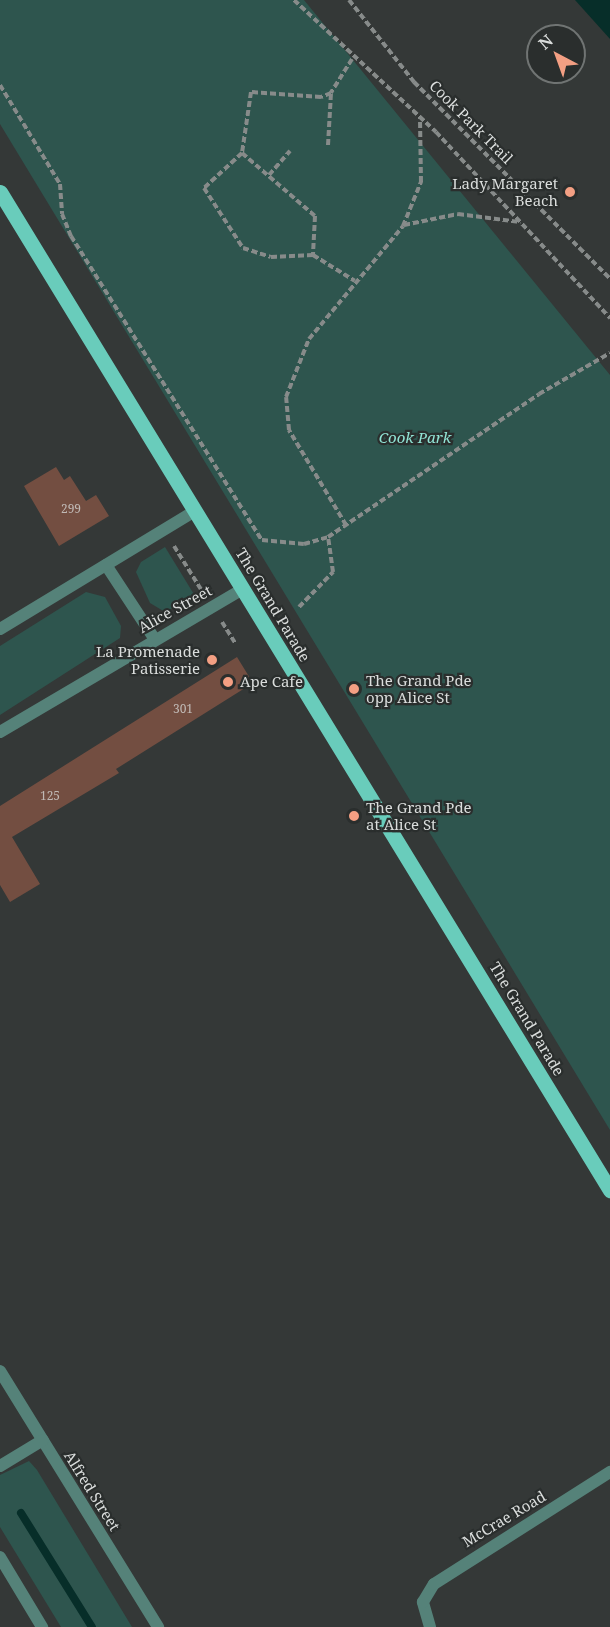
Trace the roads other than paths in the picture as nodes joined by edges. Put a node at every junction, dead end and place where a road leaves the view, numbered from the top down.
1 (0, 192) edge
2 (195, 511) junction
3 (105, 565) junction
4 (243, 589) junction
5 (0, 629) edge
6 (154, 638) junction
7 (0, 732) edge
8 (610, 1190) edge
9 (0, 1371) edge
10 (43, 1440) junction
11 (0, 1466) edge
12 (610, 1472) edge
13 (0, 1557) edge
14 (42, 1627) edge
15 (159, 1627) edge
16 (430, 1627) edge

1 - 2 main road, The Grand Parade
2 - 3 street
2 - 4 main road, The Grand Parade
3 - 5 street
3 - 6 street
4 - 6 street, Alice Street
4 - 8 main road, The Grand Parade
6 - 7 street, Alice Street
9 - 10 street, Alfred Street
10 - 11 street
10 - 15 street, Alfred Street
12 - 16 street, McCrae Road
13 - 14 street

